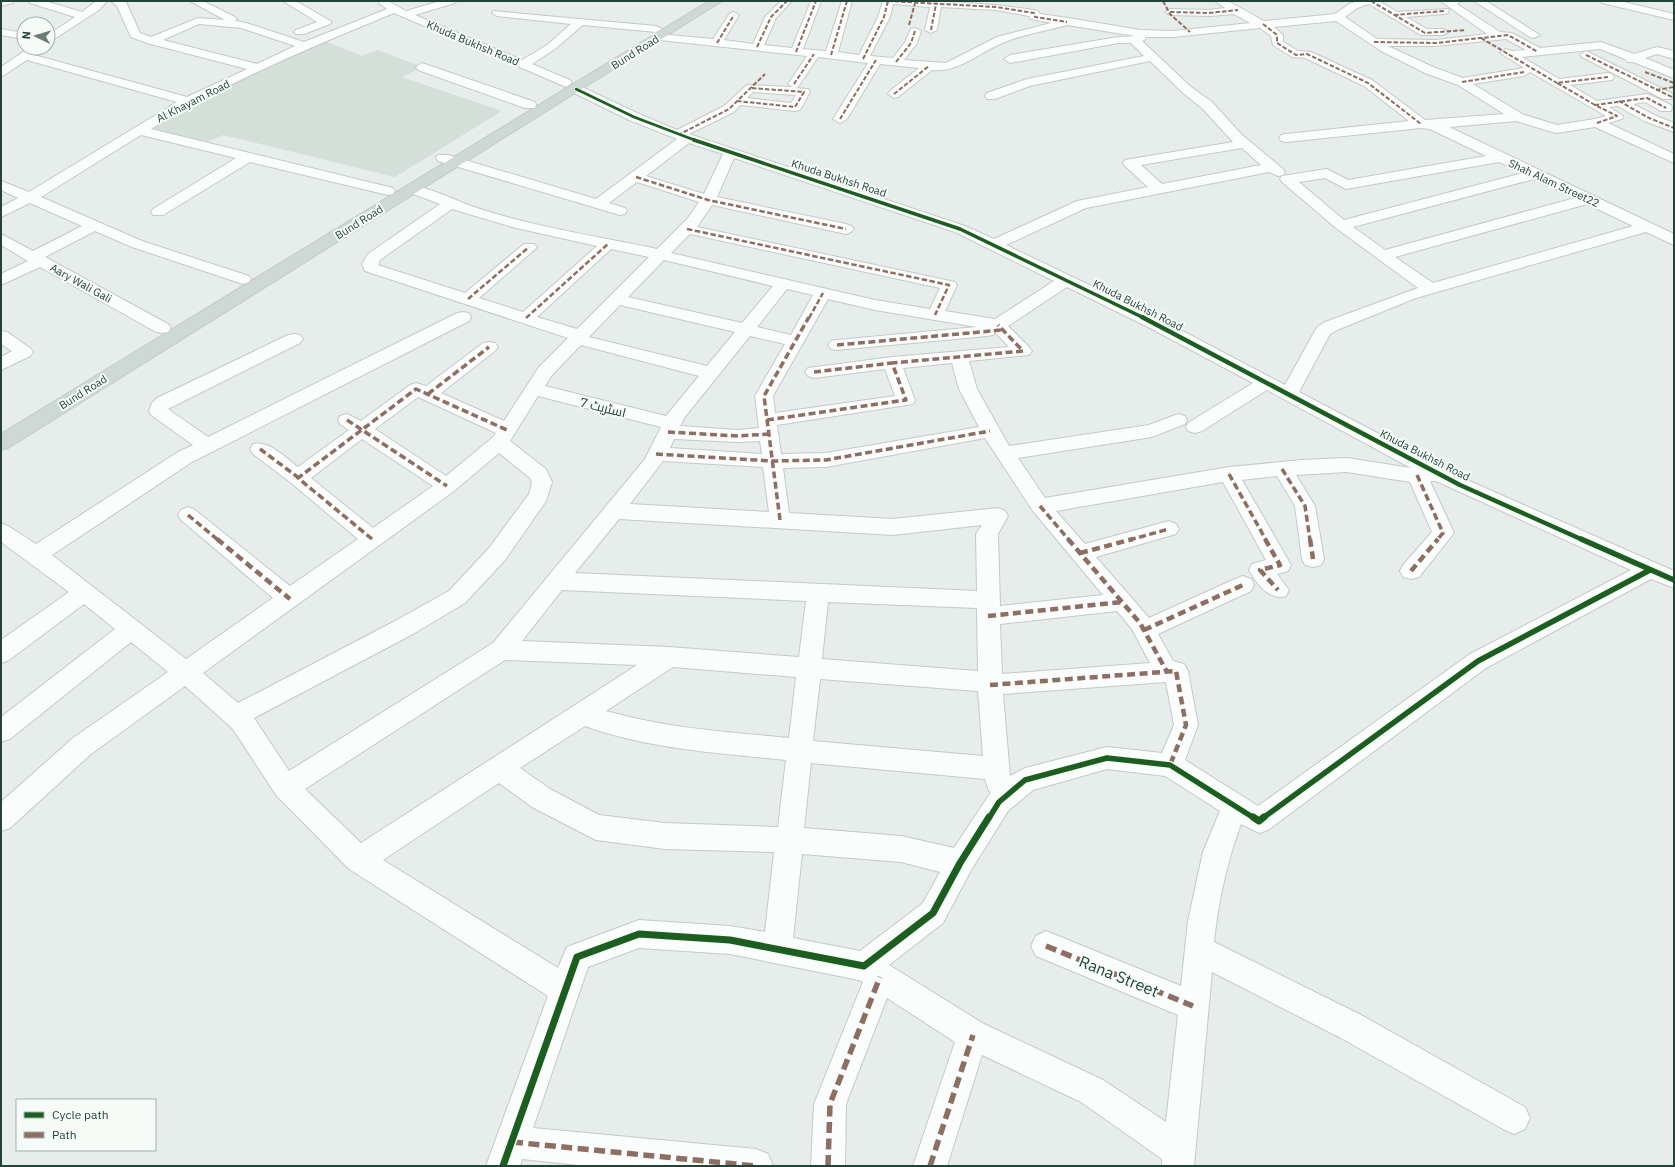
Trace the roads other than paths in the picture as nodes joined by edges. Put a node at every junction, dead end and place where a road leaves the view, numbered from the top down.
1 (9, 1) edge
2 (34, 1) edge
3 (102, 1) edge
4 (116, 1) edge
5 (194, 1) edge
6 (288, 1) edge
7 (380, 1) edge
8 (452, 1) edge
9 (702, 1) edge
10 (717, 1) edge
11 (786, 1) edge
12 (816, 1) edge
13 (847, 1) edge
14 (888, 1) edge
15 (894, 1) edge
16 (1163, 1) edge
17 (1220, 1) edge
18 (1370, 1) edge
19 (1456, 1) edge
20 (1479, 1) edge
21 (1606, 1) edge
22 (1, 3) edge
23 (914, 3) junction
24 (930, 3) edge
25 (967, 3) edge
26 (997, 4) edge
27 (535, 6) dead end
28 (1238, 10) junction
29 (1444, 11) dead end
30 (401, 12) junction
31 (1170, 12) junction
32 (497, 14) dead end
33 (734, 15) dead end
34 (1394, 15) junction
35 (83, 16) junction
36 (524, 16) junction
37 (1338, 17) junction
38 (1674, 17) edge
39 (198, 21) junction
40 (580, 22) junction
41 (1067, 22) junction
42 (1263, 24) junction
43 (242, 25) junction
44 (931, 30) dead end
45 (1466, 30) dead end
46 (1, 32) edge
47 (1190, 32) junction
48 (658, 33) junction
49 (16, 35) edge
50 (56, 35) edge
51 (1137, 36) junction
52 (1498, 36) junction
53 (1481, 38) junction
54 (283, 39) junction
55 (150, 41) junction
56 (1374, 42) junction
57 (717, 43) junction
58 (305, 46) junction
59 (757, 48) junction
60 (1564, 50) junction
61 (796, 52) junction
62 (1538, 52) junction
63 (814, 54) junction
64 (831, 55) junction
65 (1510, 55) junction
66 (1586, 55) dead end
67 (1674, 55) edge
68 (24, 56) joint
69 (1154, 57) junction
70 (863, 59) junction
71 (1010, 59) dead end
72 (1631, 59) junction
73 (876, 60) junction
74 (896, 62) junction
75 (524, 64) junction
76 (929, 66) junction
77 (422, 67) dead end
78 (259, 68) junction
79 (1524, 72) dead end
80 (1645, 72) dead end
81 (1, 73) edge
82 (765, 74) dead end
83 (1674, 74) edge
84 (1608, 77) dead end
85 (1462, 82) junction
86 (1557, 83) junction
87 (1674, 83) edge
88 (794, 84) dead end
89 (571, 86) junction
90 (1674, 87) edge
91 (750, 88) junction
92 (1656, 90) junction
93 (894, 94) dead end
94 (991, 96) dead end
95 (189, 101) junction
96 (737, 101) junction
97 (1619, 102) junction
98 (1670, 103) edge
99 (530, 105) junction
100 (1595, 105) junction
101 (1516, 117) junction
102 (840, 119) dead end
103 (1597, 123) junction
104 (1427, 125) junction
105 (1674, 128) edge
106 (138, 130) junction
107 (682, 137) junction
108 (1286, 138) dead end
109 (1244, 144) junction
110 (730, 153) junction
111 (248, 157) junction
112 (1501, 157) junction
113 (1674, 159) edge
114 (449, 161) junction
115 (1271, 167) junction
116 (1535, 174) junction
117 (636, 177) junction
118 (1287, 180) junction
119 (1, 185) edge
120 (413, 189) junction
121 (1159, 189) junction
122 (388, 191) junction
123 (31, 198) junction
124 (1589, 199) junction
125 (708, 200) junction
126 (451, 203) junction
127 (599, 204) junction
128 (620, 211) dead end
129 (158, 212) dead end
130 (1, 213) edge
131 (1341, 225) junction
132 (93, 226) junction
133 (1647, 227) junction
134 (687, 229) junction
135 (846, 229) dead end
136 (1, 239) edge
137 (1674, 240) edge
138 (609, 243) junction
139 (994, 245) junction
140 (529, 247) dead end
141 (661, 255) junction
142 (1383, 255) junction
143 (36, 259) junction
144 (243, 279) junction
145 (1, 280) edge
146 (1066, 280) junction
147 (783, 284) junction
148 (1430, 289) junction
149 (823, 293) junction
150 (617, 298) junction
151 (466, 308) junction
152 (935, 315) junction
153 (526, 318) junction
154 (1000, 327) junction
155 (162, 328) junction
156 (746, 329) junction
157 (1, 336) edge
158 (579, 337) junction
159 (294, 339) dead end
160 (795, 341) junction
161 (837, 345) dead end
162 (489, 347) dead end
163 (116, 356) dead end
164 (958, 358) junction
165 (892, 363) junction
166 (1, 364) edge
167 (814, 372) dead end
168 (711, 373) junction
169 (1265, 383) junction
170 (534, 389) junction
171 (428, 394) junction
172 (1288, 395) junction
173 (355, 425) junction
174 (768, 427) junction
175 (670, 428) junction
176 (990, 430) junction
177 (503, 436) junction
178 (1, 443) edge
179 (206, 445) junction
180 (260, 449) dead end
181 (1004, 453) junction
182 (656, 454) junction
183 (772, 461) junction
184 (1282, 469) junction
185 (1229, 474) junction
186 (1438, 474) junction
187 (1417, 475) junction
188 (299, 478) junction
189 (447, 486) junction
190 (1040, 506) junction
191 (612, 511) junction
192 (188, 515) dead end
193 (780, 520) junction
194 (1169, 529) dead end
195 (1, 531) edge
196 (372, 540) junction
197 (1080, 553) junction
198 (35, 555) junction
199 (1313, 559) dead end
200 (1411, 571) dead end
201 (1667, 575) edge
202 (556, 581) junction
203 (1243, 586) dead end
204 (1278, 590) dead end
205 (85, 592) junction
206 (818, 592) junction
207 (290, 599) junction
208 (1122, 602) junction
209 (988, 608) junction
210 (131, 629) junction
211 (1144, 630) junction
212 (501, 650) junction
213 (1, 653) edge
214 (669, 657) junction
215 (809, 668) junction
216 (1168, 672) junction
217 (186, 673) junction
218 (990, 684) junction
219 (582, 714) junction
220 (236, 716) junction
221 (1, 731) edge
222 (799, 751) junction
223 (1170, 765) junction
224 (499, 768) junction
225 (997, 769) junction
226 (285, 787) junction
227 (999, 802) junction
228 (1235, 806) junction
229 (1, 819) edge
230 (789, 840) junction
231 (359, 860) junction
232 (960, 864) junction
233 (1046, 946) dead end
234 (777, 949) junction
235 (1199, 950) junction
236 (872, 972) junction
237 (566, 990) junction
238 (1193, 1006) junction
239 (973, 1035) junction
240 (1514, 1118) dead end
241 (508, 1154) edge
242 (1179, 1159) edge
243 (756, 1166) edge
244 (828, 1166) edge
245 (930, 1166) edge

1 - 22 street
2 - 35 street
3 - 35 street
4 - 55 street
5 - 39 street
5 - 43 street
6 - 54 street
7 - 30 street, Khuda Bukhsh Road
8 - 30 street, Al Khayam Road
9 - 48 main road, Bund Road
10 - 48 main road, Bund Road
11 - 59 street
12 - 61 street
13 - 64 street
14 - 15 street
14 - 70 street
15 - 23 street
16 - 31 street
17 - 28 street
18 - 34 street
18 - 37 street
19 - 52 street
20 - 60 street
21 - 38 street
23 - 24 street
23 - 74 street
24 - 25 street
24 - 44 street
25 - 26 street
26 - 41 street
27 - 36 street
28 - 31 street
28 - 42 street
29 - 34 street
30 - 58 street, Al Khayam Road
30 - 75 street, Khuda Bukhsh Road
31 - 47 street
32 - 36 street
33 - 57 street
34 - 45 street
35 - 50 street
36 - 40 street
37 - 42 street
37 - 56 street
39 - 43 street
39 - 55 street
40 - 48 street
40 - 75 street
41 - 51 street
41 - 76 street
42 - 47 street
42 - 104 street, Shah Alam Street22
43 - 54 street
46 - 49 street
47 - 51 street
48 - 57 street
48 - 89 main road, Bund Road
51 - 69 street
51 - 71 street
52 - 53 street
52 - 62 street
53 - 56 street
53 - 65 street
54 - 58 street
55 - 78 street
56 - 85 street
57 - 59 street
58 - 78 street, Al Khayam Road
59 - 61 street
60 - 62 street
60 - 72 street
61 - 63 street
62 - 65 street
63 - 64 street
63 - 88 street
64 - 70 street
65 - 86 street
66 - 92 street
67 - 72 street
68 - 81 street
68 - 95 street
69 - 94 street
69 - 109 street
70 - 73 street
72 - 83 street
73 - 74 street
73 - 102 street
74 - 76 street
75 - 89 street, Khuda Bukhsh Road
76 - 93 street
77 - 99 street
78 - 95 street, Al Khayam Road
79 - 85 street
80 - 87 street
82 - 91 street
84 - 86 street
85 - 101 street
86 - 100 street
89 - 99 main road, Bund Road
89 - 107 street, Khuda Bukhsh Road
89 - 114 main road, Bund Road
90 - 92 street
91 - 96 street
91 - 96 street
92 - 98 street
95 - 106 street, Al Khayam Road
96 - 107 street
97 - 98 street
97 - 100 street
97 - 105 street
99 - 114 main road, Bund Road
100 - 103 street
101 - 103 street
101 - 104 street
103 - 113 street
104 - 108 street
104 - 112 street, Shah Alam Street22
106 - 111 street
106 - 123 street, Al Khayam Road
107 - 110 street, Khuda Bukhsh Road
107 - 117 street
109 - 115 street
109 - 121 street
110 - 125 street
110 - 139 street, Khuda Bukhsh Road
111 - 122 street
111 - 129 street
112 - 116 street, Shah Alam Street22
112 - 118 street
114 - 120 main road, Bund Road
114 - 122 main road, Bund Road
114 - 127 street
115 - 118 street
115 - 121 street
116 - 124 street, Shah Alam Street22
116 - 131 street
117 - 125 street
117 - 127 street
118 - 131 street
119 - 123 street
120 - 126 street
120 - 178 main road, Bund Road
121 - 139 street
122 - 144 main road, Bund Road
123 - 130 street, Al Khayam Road
123 - 132 street
124 - 133 street, Shah Alam Street22
124 - 142 street
125 - 134 street
125 - 135 street
126 - 138 street
126 - 151 street
127 - 128 street
131 - 142 street
132 - 143 street
132 - 144 street
133 - 137 street, Shah Alam Street22
133 - 148 street
134 - 141 street
134 - 152 street
136 - 143 street, Aary Wali Gali
138 - 141 street
138 - 153 street
139 - 146 street, Khuda Bukhsh Road
140 - 151 street
141 - 147 street
141 - 150 street
142 - 148 street
143 - 145 street
143 - 155 street, Aary Wali Gali
144 - 155 main road, Bund Road
146 - 154 street
146 - 169 street, Khuda Bukhsh Road
147 - 149 street
147 - 156 street
148 - 172 street
149 - 152 street
149 - 160 street
150 - 156 street
150 - 158 street
151 - 153 street
151 - 179 street
152 - 154 street
153 - 158 street
154 - 161 street
154 - 164 street
155 - 163 main road, Bund Road
156 - 160 street
156 - 168 street
157 - 166 street
158 - 168 street
158 - 170 street
159 - 179 street
160 - 174 street
162 - 171 street
164 - 165 street
164 - 176 street
165 - 167 street
165 - 174 street, اسٹریٹ 7
168 - 175 street
169 - 172 street, Khuda Bukhsh Road
169 - 181 street
170 - 175 street, اسٹریٹ 7
170 - 177 street
171 - 173 street
171 - 177 street
172 - 186 street, Khuda Bukhsh Road
173 - 188 street
173 - 189 street
174 - 175 street, اسٹریٹ 7
174 - 183 street
175 - 182 street
176 - 181 street
176 - 183 street
177 - 189 street
177 - 220 street
179 - 198 street
180 - 188 street
181 - 190 street
182 - 183 street
182 - 191 street
183 - 193 street
184 - 185 street
184 - 187 street
184 - 199 street
185 - 190 street
185 - 204 street
186 - 187 street
186 - 201 street, Khuda Bukhsh Road
187 - 200 street
188 - 196 street
189 - 196 street
190 - 197 street
191 - 193 street
191 - 202 street
192 - 207 street
193 - 209 street
194 - 197 street
195 - 198 street
196 - 207 street
197 - 208 street
198 - 205 street
201 - 228 street
202 - 206 street
202 - 212 street
203 - 211 street
205 - 210 street
205 - 213 street
206 - 209 street
206 - 215 street
207 - 217 street
208 - 209 street
208 - 211 street
209 - 218 street
210 - 217 street
210 - 221 street
211 - 216 street
212 - 214 street
212 - 226 street
214 - 215 street
214 - 219 street
215 - 218 street
215 - 222 street
216 - 218 street
216 - 223 street
217 - 220 street
217 - 229 street
218 - 225 street
219 - 222 street
219 - 224 street
220 - 226 street
222 - 225 street
222 - 230 street
223 - 227 street
223 - 228 street
224 - 230 street
224 - 231 street
225 - 227 street
226 - 231 street
227 - 232 street
228 - 235 street
230 - 232 street
230 - 234 street
231 - 237 street
232 - 236 street
233 - 238 street, Rana Street
234 - 236 street
234 - 237 street
235 - 238 street
235 - 240 street
236 - 239 street
236 - 244 street
237 - 241 street
238 - 242 street
239 - 242 street
239 - 245 street
241 - 243 street

